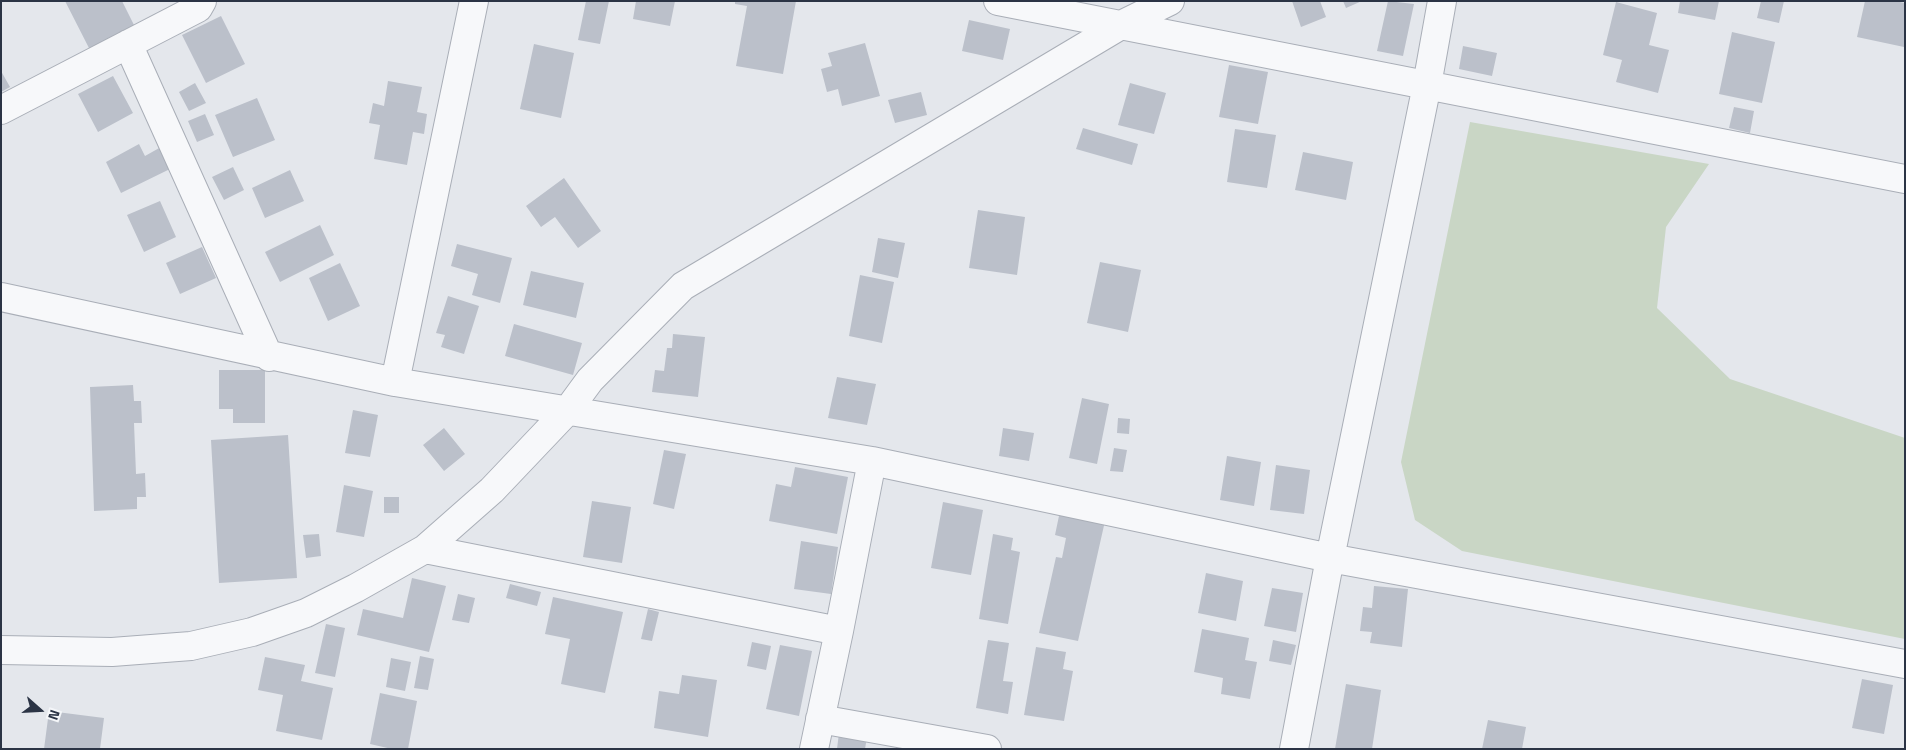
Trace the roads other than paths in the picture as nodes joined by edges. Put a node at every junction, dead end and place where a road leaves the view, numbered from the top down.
1 (202, 1) edge
2 (474, 1) edge
3 (998, 1) edge
4 (1170, 1) edge
5 (1442, 1) edge
6 (1132, 15) edge
7 (128, 44) junction
8 (1427, 86) junction
9 (1, 110) edge
10 (1905, 179) edge
11 (1, 297) edge
12 (270, 357) junction
13 (395, 382) junction
14 (568, 410) junction
15 (872, 461) junction
16 (426, 549) junction
17 (1330, 558) junction
18 (839, 631) junction
19 (1, 650) edge
20 (1905, 664) edge
21 (820, 718) junction
22 (814, 749) edge
23 (987, 749) edge
24 (1294, 749) edge

1 - 7 street
2 - 13 street
3 - 6 street
4 - 6 street
5 - 8 street
6 - 8 street
6 - 14 street
7 - 9 street
7 - 12 street
8 - 10 street
8 - 17 street
11 - 12 street
12 - 13 street
13 - 14 street
14 - 15 street
14 - 16 street
15 - 17 street
15 - 18 street
16 - 18 street
16 - 19 street
17 - 20 street
17 - 24 street
18 - 21 street
21 - 22 street
21 - 23 street

